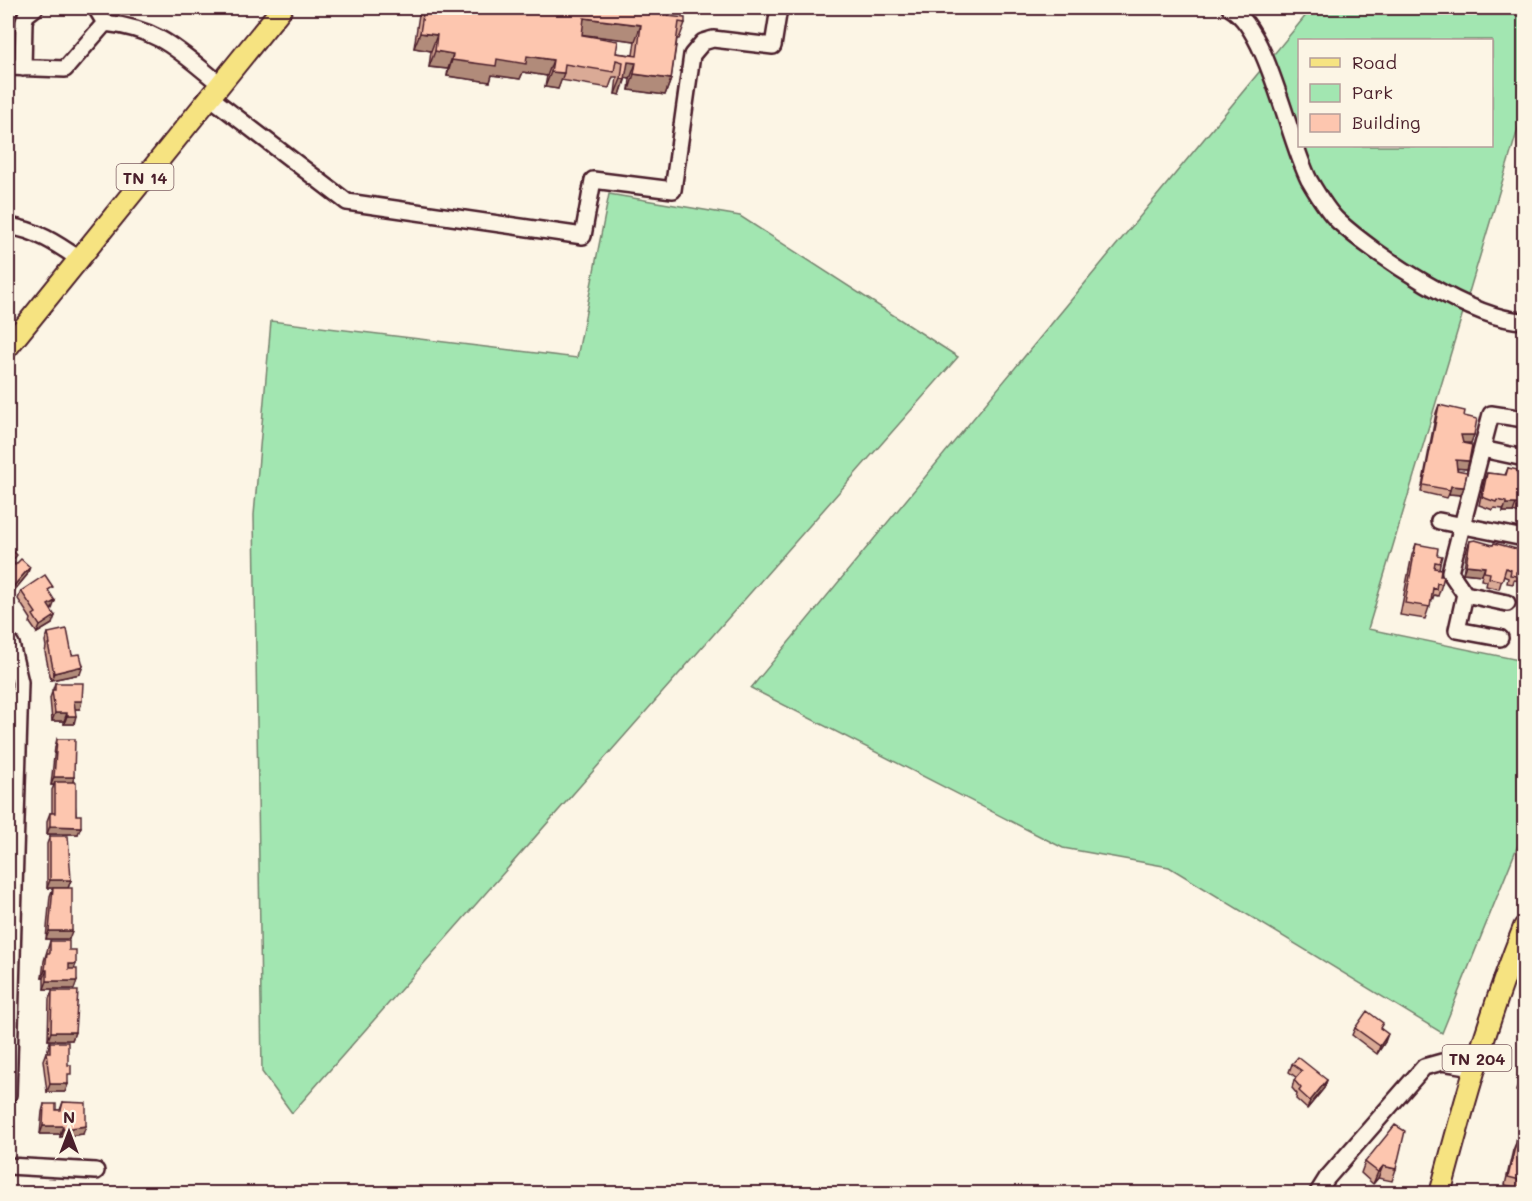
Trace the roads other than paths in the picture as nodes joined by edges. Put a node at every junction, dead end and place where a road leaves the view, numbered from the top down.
1 (35, 8) edge
2 (96, 8) edge
3 (282, 8) edge
4 (779, 8) edge
5 (1230, 8) edge
6 (105, 23) junction
7 (8, 67) edge
8 (23, 68) junction
9 (215, 91) junction
10 (8, 226) edge
11 (79, 259) junction
12 (1524, 321) edge
13 (8, 344) edge
14 (1524, 419) edge
15 (1482, 449) junction
16 (1524, 458) edge
17 (1439, 521) dead end
18 (1461, 525) junction
19 (1524, 538) edge
20 (1465, 594) junction
21 (1507, 603) dead end
22 (1500, 638) dead end
23 (8, 641) edge
24 (11, 844) edge
25 (1524, 927) edge
26 (1474, 1067) junction
27 (8, 1095) edge
28 (8, 1166) edge
29 (96, 1171) dead end
30 (1317, 1194) edge
31 (1440, 1194) edge

1 - 8 street
2 - 6 street
3 - 9 main road, TN 14
4 - 9 street
5 - 12 street
6 - 8 street
6 - 9 street
7 - 8 street
9 - 11 main road, TN 14
10 - 11 street
11 - 13 main road, TN 14
14 - 15 street
15 - 16 street
15 - 18 street
17 - 18 street
18 - 19 street
18 - 20 street
20 - 21 street
20 - 22 street
23 - 24 street
24 - 27 street
25 - 26 main road, TN 204
26 - 30 street
26 - 31 main road, TN 204
28 - 29 street

